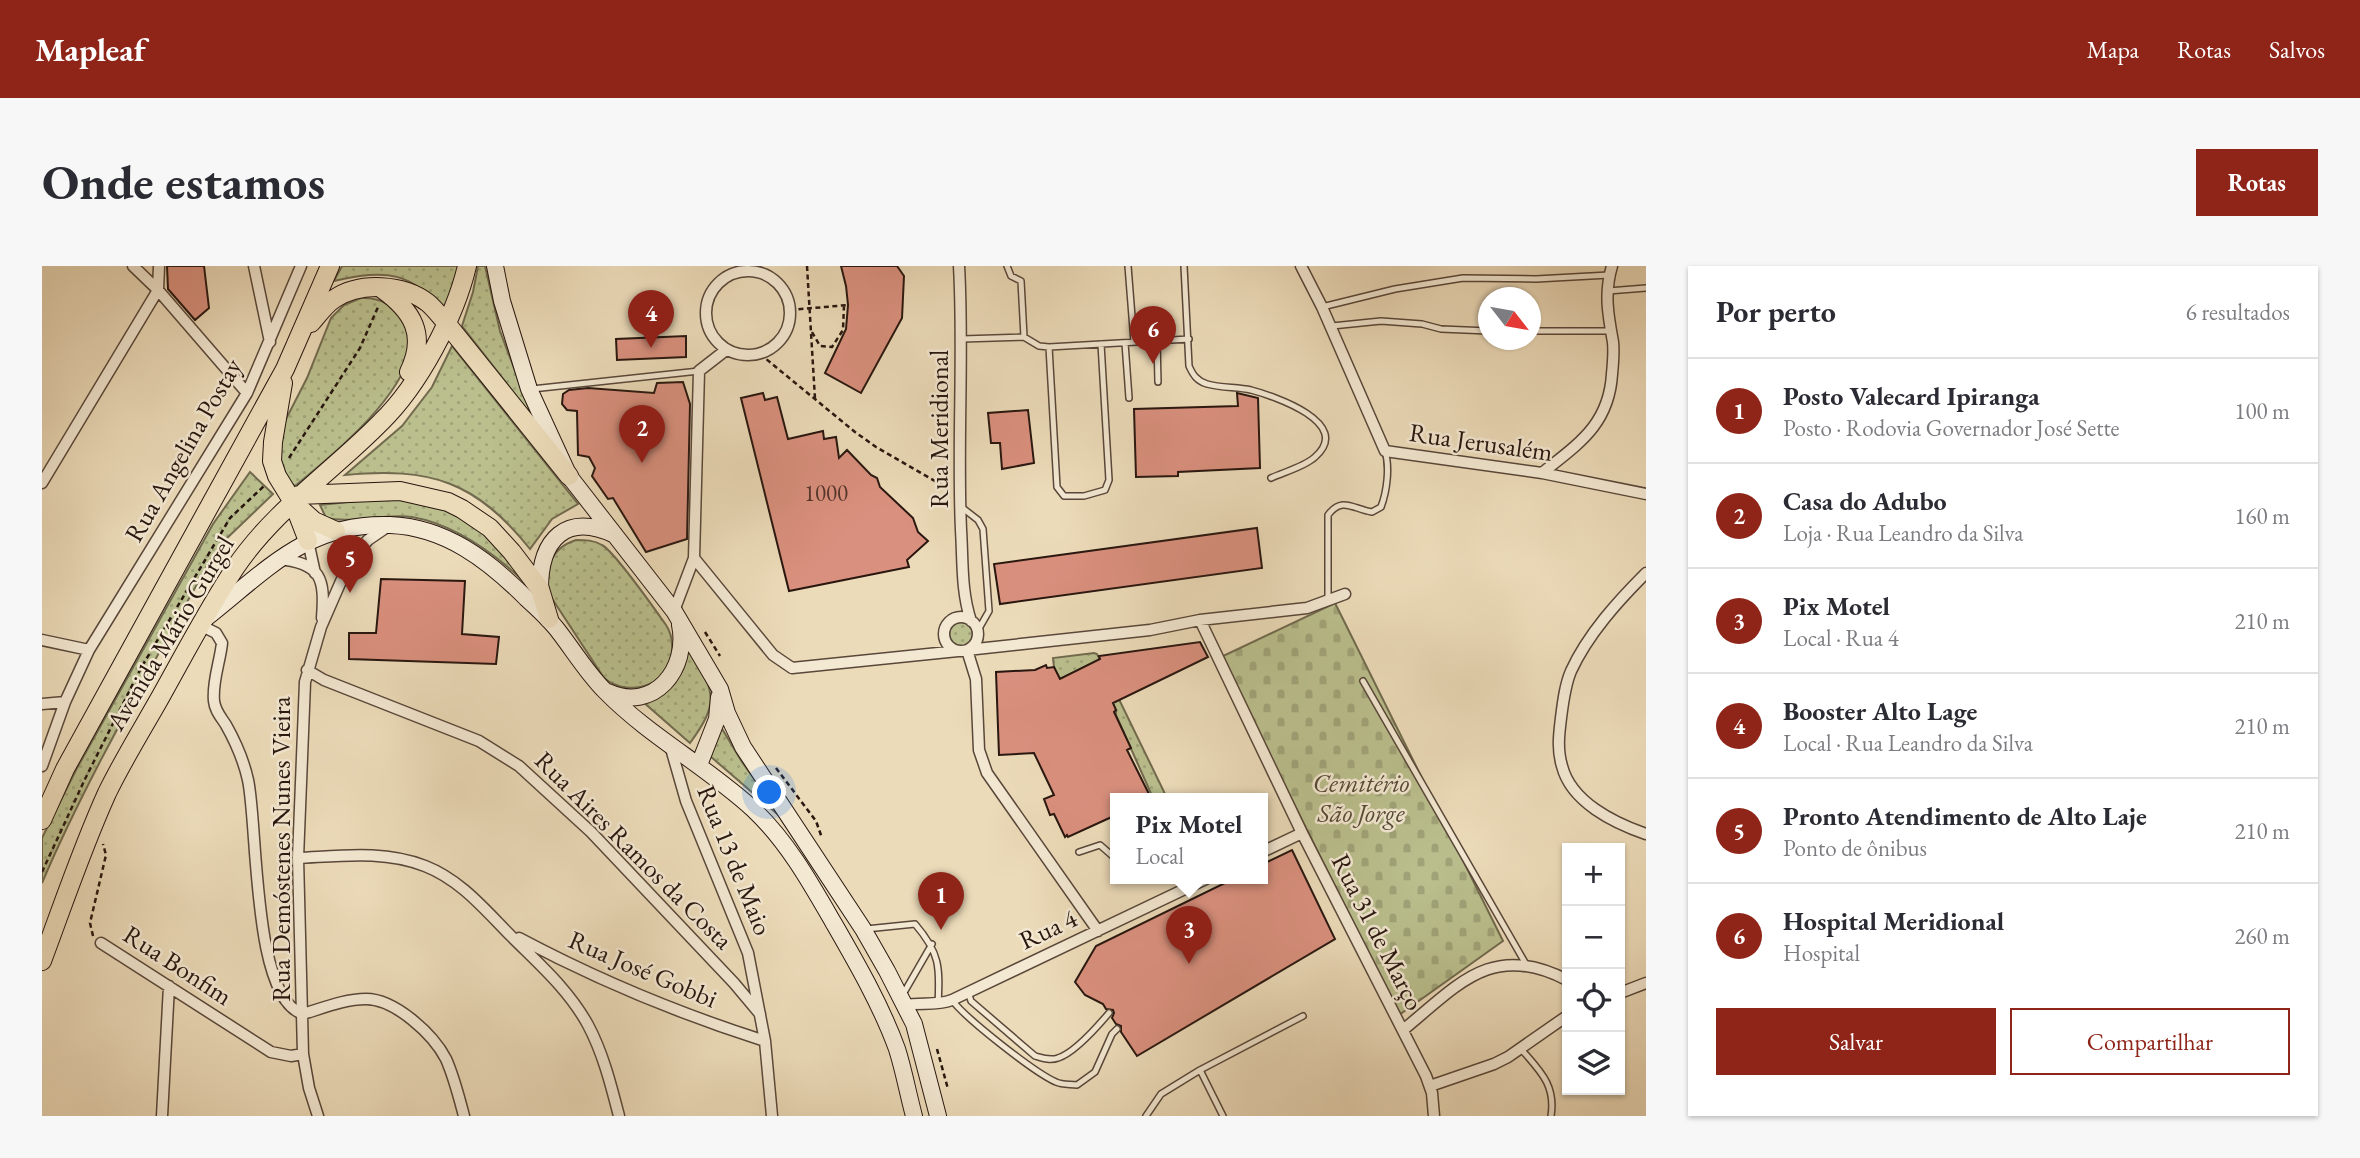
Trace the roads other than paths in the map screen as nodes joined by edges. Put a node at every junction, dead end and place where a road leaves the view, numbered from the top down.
1 (133, 266) edge
2 (159, 266) edge
3 (254, 266) edge
4 (301, 266) edge
5 (330, 266) edge
6 (467, 266) edge
7 (495, 266) edge
8 (960, 266) edge
9 (1007, 266) edge
10 (1128, 266) edge
11 (1184, 266) edge
12 (1302, 266) edge
13 (748, 268) edge
14 (1611, 271) edge
15 (1646, 288) edge
16 (382, 289) junction
17 (158, 290) junction
18 (1608, 291) junction
19 (1322, 307) junction
20 (447, 324) junction
21 (1330, 326) junction
22 (1478, 331) edge
23 (1541, 331) edge
24 (1610, 331) junction
25 (301, 337) junction
26 (1024, 337) junction
27 (962, 339) junction
28 (1189, 339) junction
29 (1157, 341) junction
30 (270, 342) junction
31 (1134, 342) junction
32 (1125, 343) junction
33 (1101, 344) junction
34 (1049, 347) junction
35 (726, 350) junction
36 (285, 369) junction
37 (699, 371) junction
38 (1158, 382) dead end
39 (529, 389) junction
40 (247, 393) junction
41 (1129, 398) dead end
42 (361, 441) junction
43 (1385, 451) junction
44 (1542, 473) junction
45 (569, 476) junction
46 (1270, 478) dead end
47 (42, 483) edge
48 (1646, 494) edge
49 (296, 498) junction
50 (960, 501) junction
51 (391, 525) junction
52 (336, 531) junction
53 (617, 536) junction
54 (309, 541) junction
55 (694, 558) junction
56 (278, 559) junction
57 (315, 573) junction
58 (1646, 573) edge
59 (540, 589) junction
60 (964, 593) junction
61 (1345, 594) dead end
62 (1328, 600) junction
63 (674, 611) junction
64 (549, 619) junction
65 (1200, 620) junction
66 (971, 621) junction
67 (201, 623) junction
68 (321, 627) junction
69 (946, 627) junction
70 (977, 632) junction
71 (42, 640) edge
72 (89, 650) junction
73 (963, 650) junction
74 (928, 655) junction
75 (307, 670) junction
76 (1363, 681) dead end
77 (720, 688) junction
78 (603, 689) junction
79 (65, 702) junction
80 (42, 704) edge
81 (670, 745) junction
82 (699, 765) junction
83 (42, 766) edge
84 (44, 813) edge
85 (1302, 833) junction
86 (1646, 834) edge
87 (1268, 849) edge
88 (1079, 852) dead end
89 (1110, 854) edge
90 (299, 858) junction
91 (1187, 884) edge
92 (863, 929) junction
93 (1098, 931) junction
94 (507, 932) junction
95 (101, 943) road end
96 (932, 944) junction
97 (852, 956) junction
98 (42, 961) edge
99 (1527, 966) junction
100 (1562, 978) edge
101 (1646, 983) edge
102 (169, 986) junction
103 (1625, 991) edge
104 (968, 992) junction
105 (952, 1000) junction
106 (903, 1002) junction
107 (938, 1005) junction
108 (1109, 1013) dead end
109 (303, 1014) junction
110 (760, 1014) junction
111 (1303, 1016) dead end
112 (1562, 1020) edge
113 (1117, 1029) dead end
114 (1403, 1030) junction
115 (765, 1041) junction
116 (1521, 1049) junction
117 (303, 1054) junction
118 (1200, 1070) junction
119 (1430, 1086) junction
120 (317, 1114) edge
121 (162, 1116) edge
122 (464, 1116) edge
123 (619, 1116) edge
124 (772, 1116) edge
125 (914, 1116) edge
126 (938, 1116) edge
127 (1146, 1116) edge
128 (1223, 1116) edge
129 (1434, 1116) edge
130 (1551, 1116) edge

1 - 17 street
2 - 17 street
3 - 30 street
4 - 30 street, Rua Angelina Postay
5 - 25 main road, Avenida Mário Gurgel
6 - 20 main road, Avenida Mário Gurgel
7 - 39 main road
8 - 27 street, Rua Meridional
9 - 26 lane
10 - 31 lane
11 - 28 lane
12 - 19 street, Rua Jerusalém
13 - 35 street
13 - 35 street
14 - 18 street
14 - 19 lane
15 - 18 lane
16 - 20 main road
16 - 25 main road
16 - 42 main road
17 - 40 street
17 - 47 street
18 - 24 street
19 - 21 street, Rua Jerusalém
20 - 42 main road, Avenida Mário Gurgel
20 - 45 main road
21 - 22 lane
21 - 43 street, Rua Jerusalém
23 - 24 lane
24 - 44 street
25 - 36 main road, Avenida Mário Gurgel
26 - 27 lane
26 - 34 lane
27 - 50 street, Rua Meridional
28 - 29 lane
28 - 46 lane
29 - 31 lane
29 - 38 lane
30 - 40 street, Rua Angelina Postay
31 - 32 lane
32 - 33 lane
32 - 41 lane
33 - 34 lane
33 - 34 lane
35 - 37 street
36 - 49 main road
36 - 84 main road, Avenida Mário Gurgel
37 - 39 lane
37 - 55 street
39 - 45 main road
40 - 72 street, Rua Angelina Postay
42 - 49 main road, Avenida Mário Gurgel
43 - 44 street, Rua Jerusalém
43 - 62 lane
44 - 48 street, Rua Jerusalém
45 - 53 main road
49 - 52 main road
49 - 54 main road
49 - 59 main road
49 - 67 main road, Avenida Mário Gurgel
50 - 60 street, Rua Meridional
50 - 70 lane
51 - 52 main road
51 - 64 main road
51 - 68 street, Rua Demóstenes Nunes Vieira
52 - 54 main road
53 - 59 main road
53 - 63 main road
54 - 56 main road
54 - 57 street
55 - 63 street
55 - 74 street
56 - 57 street
56 - 67 main road
57 - 68 street
58 - 86 street
59 - 64 main road
60 - 66 street, Rua Meridional
60 - 69 street
61 - 62 street
62 - 65 street
63 - 77 main road
63 - 78 main road
64 - 78 main road
65 - 73 street
65 - 85 street, Rua 31 de Março
66 - 69 street
66 - 70 street
67 - 98 main road, Avenida Mário Gurgel
67 - 109 street
68 - 75 street, Rua Demóstenes Nunes Vieira
69 - 73 street
69 - 74 street
70 - 73 street
71 - 72 street
72 - 79 street, Rua Angelina Postay
73 - 74 street
73 - 93 street
75 - 90 street, Rua Demóstenes Nunes Vieira
75 - 110 street, Rua Aires Ramos da Costa
76 - 99 lane
77 - 82 main road
77 - 92 main road
78 - 81 main road
79 - 80 street
79 - 83 street, Rua Angelina Postay
81 - 82 main road
81 - 110 street, Rua 13 de Maio
82 - 97 main road
85 - 87 street
85 - 114 street, Rua 31 de Março
88 - 89 lane
90 - 94 street
90 - 109 street, Rua Demóstenes Nunes Vieira
91 - 93 street, Rua 4
92 - 96 lane
92 - 106 main road
93 - 104 street, Rua 4
94 - 115 street, Rua José Gobbi
94 - 123 street
95 - 102 street, Rua Bonfim
96 - 106 lane
96 - 107 lane
97 - 106 main road
97 - 125 main road
99 - 100 street
99 - 114 street
101 - 103 street
102 - 117 street, Rua Bonfim
102 - 121 street
104 - 105 street, Rua 4
104 - 108 lane
105 - 107 street, Rua 4
105 - 113 lane
106 - 107 street, Rua 4
106 - 126 main road
109 - 117 street, Rua Demóstenes Nunes Vieira
109 - 122 street
110 - 115 street, Rua 13 de Maio
111 - 118 lane
112 - 116 street
114 - 119 street, Rua 31 de Março
115 - 124 street, Rua 13 de Maio
116 - 119 street
116 - 130 lane
117 - 120 street, Rua Demóstenes Nunes Vieira
118 - 127 lane
118 - 128 lane
119 - 129 street, Rua 31 de Março

